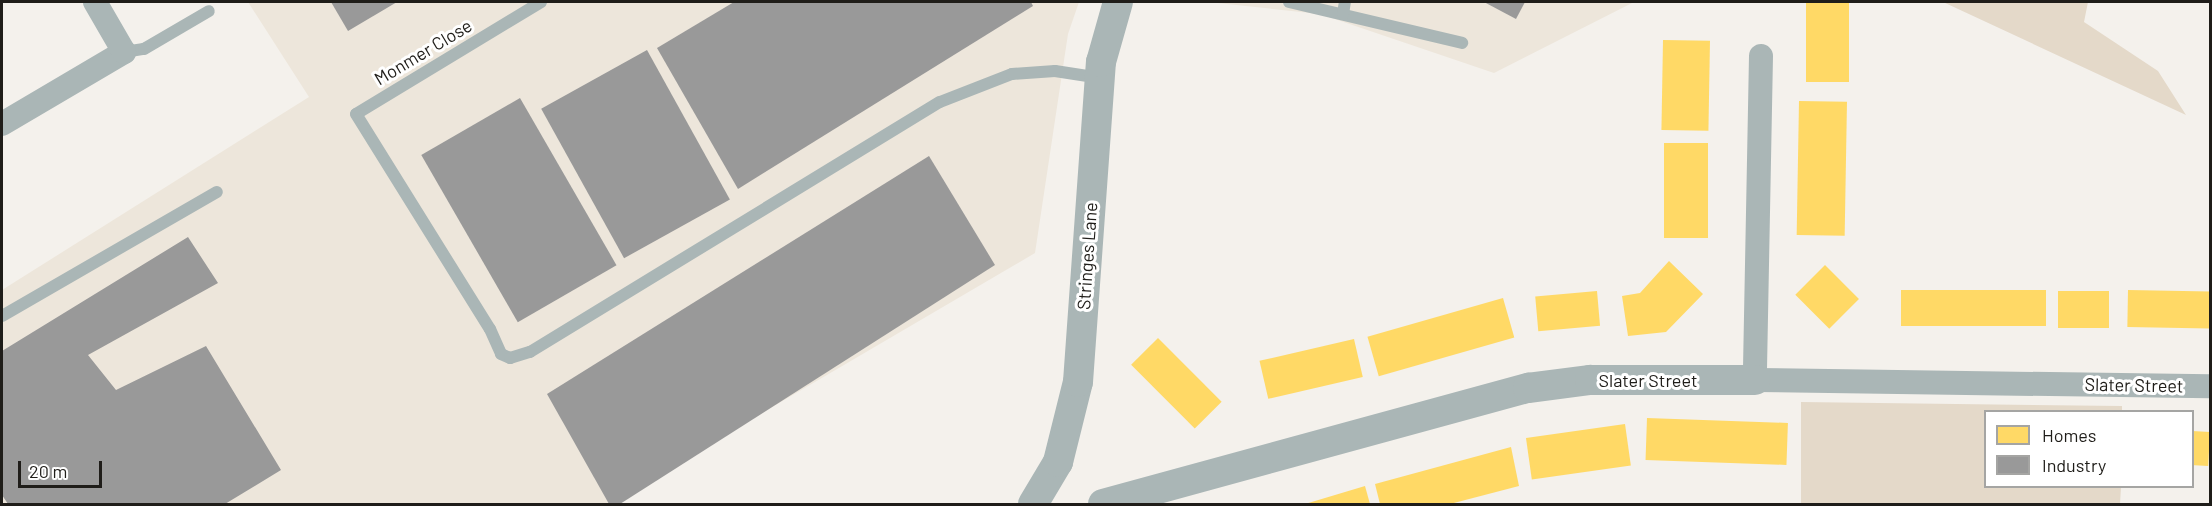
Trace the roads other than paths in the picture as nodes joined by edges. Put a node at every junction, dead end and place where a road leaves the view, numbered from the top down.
1 (95, 2) edge
2 (541, 2) edge
3 (1118, 2) edge
4 (1289, 2) edge
5 (1346, 2) edge
6 (210, 11) dead end
7 (1343, 14) junction
8 (1462, 43) dead end
9 (124, 52) junction
10 (1761, 56) dead end
11 (1100, 78) junction
12 (2, 124) edge
13 (218, 192) dead end
14 (2, 316) edge
15 (1755, 380) junction
16 (2211, 386) edge
17 (1047, 500) edge
18 (1103, 504) edge

1 - 9 street
2 - 11 lane, Monmer Close
3 - 11 street, Stringes Lane
4 - 7 lane
5 - 7 lane
6 - 9 lane
7 - 8 lane
9 - 12 street
10 - 15 street
11 - 17 street, Stringes Lane
13 - 14 lane
15 - 16 street, Slater Street
15 - 18 street, Slater Street

